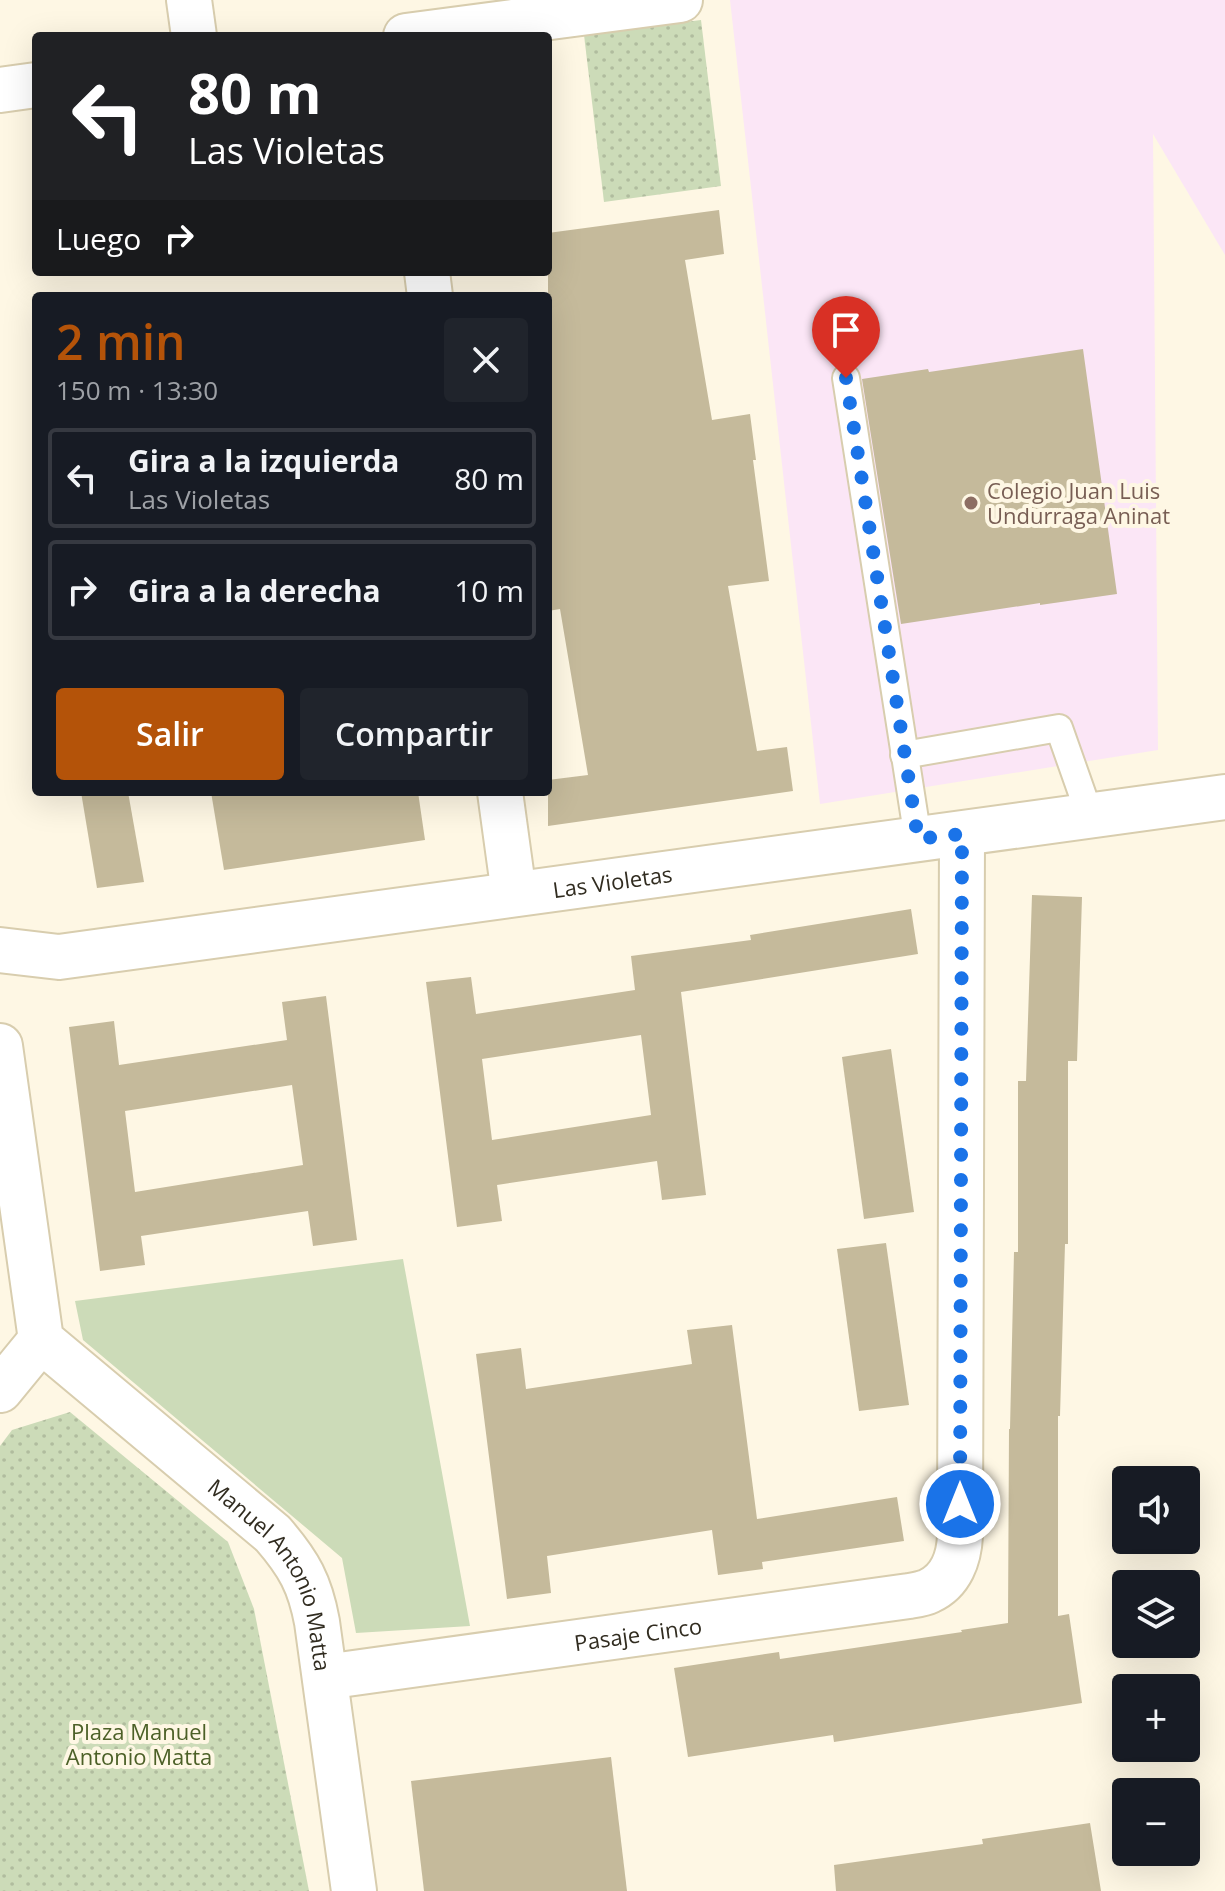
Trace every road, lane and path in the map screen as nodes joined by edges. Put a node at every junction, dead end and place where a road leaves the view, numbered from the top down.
1 (189, 0) edge
2 (680, 0) edge
3 (541, 9) edge
4 (193, 32) edge
5 (426, 32) edge
6 (32, 86) edge
7 (0, 90) edge
8 (846, 378) dead end
9 (904, 755) junction
10 (501, 796) edge
11 (1225, 797) edge
12 (1090, 816) junction
13 (962, 834) junction
14 (918, 839) junction
15 (514, 894) junction
16 (0, 950) edge
17 (0, 1046) edge
18 (41, 1340) junction
19 (0, 1390) edge
20 (325, 1677) junction
21 (354, 1891) edge

1 - 4 street
2 - 3 street
3 - 5 street
6 - 7 street
8 - 9 lane
9 - 12 lane
9 - 14 lane
10 - 15 street
11 - 12 street, Las Violetas
12 - 13 street, Las Violetas
13 - 14 street, Las Violetas
13 - 20 street, Pasaje Cinco
14 - 15 street, Las Violetas
15 - 16 street, Las Violetas
17 - 18 street
18 - 19 street
18 - 20 street, Manuel Antonio Matta
20 - 21 street, Manuel Antonio Matta

